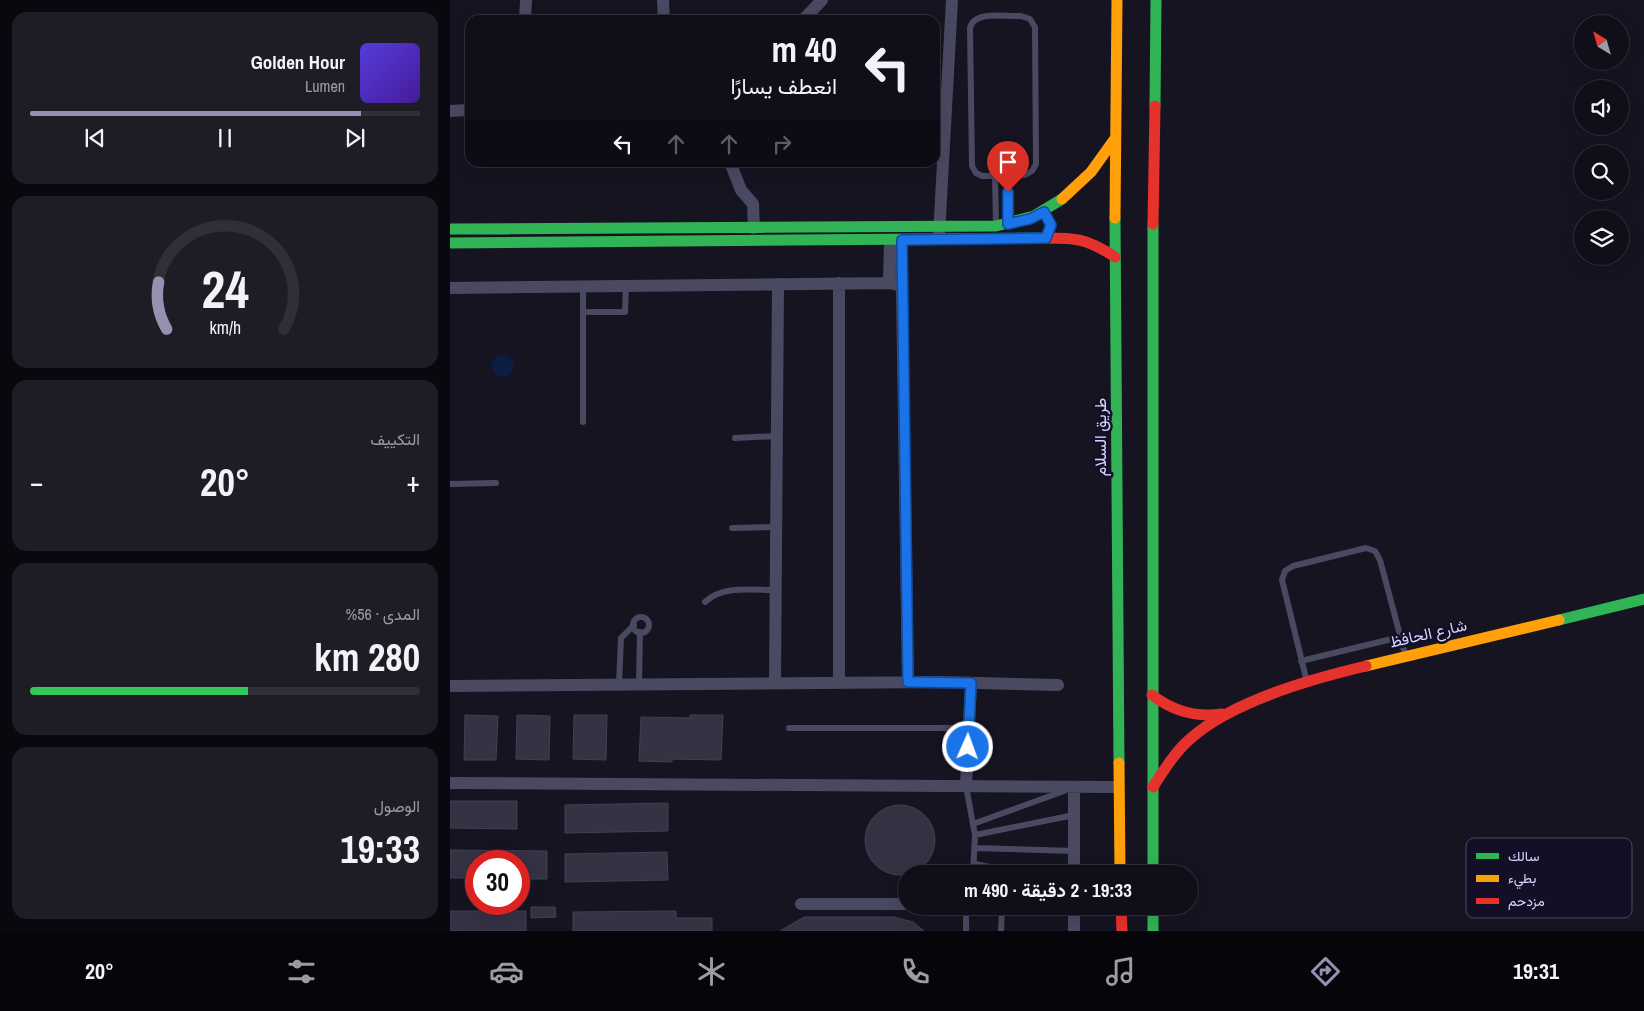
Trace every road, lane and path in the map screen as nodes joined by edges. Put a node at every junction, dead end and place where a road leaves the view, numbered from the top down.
1 (526, 0) edge
2 (663, 0) edge
3 (822, 0) edge
4 (952, 0) edge
5 (1117, 0) edge
6 (1156, 0) edge
7 (525, 15) edge
8 (664, 15) edge
9 (808, 15) edge
10 (465, 110) edge
11 (450, 111) edge
12 (1114, 140) junction
13 (732, 167) edge
14 (1008, 175) junction
15 (995, 176) junction
16 (1048, 219) junction
17 (1008, 224) junction
18 (996, 226) junction
19 (754, 228) junction
20 (450, 229) edge
21 (939, 233) junction
22 (1046, 238) junction
23 (896, 240) junction
24 (450, 243) edge
25 (1115, 257) junction
26 (839, 283) junction
27 (778, 284) junction
28 (895, 285) junction
29 (626, 286) junction
30 (583, 287) junction
31 (450, 288) edge
32 (584, 312) junction
33 (584, 422) dead end
34 (777, 436) junction
35 (735, 438) dead end
36 (496, 483) dead end
37 (450, 484) edge
38 (776, 527) junction
39 (732, 528) dead end
40 (776, 590) junction
41 (1644, 599) edge
42 (705, 602) dead end
43 (634, 625) junction
44 (640, 632) junction
45 (1400, 637) junction
46 (1405, 655) junction
47 (1301, 661) junction
48 (908, 682) junction
49 (1307, 682) junction
50 (775, 683) junction
51 (839, 683) junction
52 (971, 683) junction
53 (619, 684) junction
54 (639, 684) junction
55 (1058, 685) dead end
56 (450, 686) edge
57 (1152, 695) junction
58 (1224, 714) junction
59 (789, 728) dead end
60 (968, 728) junction
61 (450, 783) edge
62 (966, 786) junction
63 (1074, 787) junction
64 (1118, 787) junction
65 (1153, 787) junction
66 (1074, 815) junction
67 (973, 824) junction
68 (975, 836) junction
69 (975, 848) junction
70 (1074, 851) junction
71 (974, 864) joint
72 (979, 865) edge
73 (1074, 865) edge
74 (1120, 865) edge
75 (1153, 865) edge
76 (801, 904) dead end
77 (898, 904) edge
78 (966, 915) edge
79 (1002, 915) edge
80 (1074, 915) edge
81 (1121, 915) edge
82 (1153, 915) edge
83 (966, 931) edge
84 (1001, 931) edge
85 (1074, 931) edge
86 (1122, 931) edge
87 (1152, 931) edge

1 - 7 street
2 - 8 street
3 - 9 street
4 - 21 street
5 - 12 main road, طريق السلام
6 - 57 main road
10 - 11 street
12 - 16 main road
12 - 25 main road, طريق السلام
13 - 19 street
14 - 15 lane
14 - 15 lane
14 - 17 lane
15 - 18 lane
16 - 17 main road
16 - 22 main road
17 - 18 main road
18 - 21 main road
19 - 20 main road
19 - 21 main road
21 - 22 main road
21 - 23 main road
22 - 25 main road
23 - 24 main road
23 - 28 street
25 - 64 main road, طريق السلام
26 - 27 street
26 - 28 street
26 - 51 street
27 - 29 street
27 - 34 street
28 - 48 street
29 - 30 street
29 - 32 lane
30 - 31 street
30 - 32 lane
32 - 33 lane
34 - 35 lane
34 - 38 street
36 - 37 lane
38 - 39 lane
38 - 40 street
40 - 42 lane
40 - 50 street
41 - 46 main road, شارع الحافظ
43 - 44 lane
43 - 44 lane
43 - 53 lane
44 - 54 lane
45 - 46 lane
45 - 47 lane
45 - 47 lane
46 - 49 main road, شارع الحافظ
47 - 49 lane
48 - 51 street
48 - 52 street
49 - 58 main road, شارع الحافظ
50 - 51 street
50 - 54 street
52 - 55 street
52 - 60 street
53 - 54 street
53 - 56 street
57 - 58 main road, شارع الحافظ
57 - 65 main road
58 - 65 main road, شارع الحافظ
59 - 60 lane
60 - 62 street
61 - 62 street
62 - 63 street
62 - 67 lane
63 - 64 street
63 - 66 street
63 - 67 lane
64 - 74 main road, طريق السلام
65 - 75 main road
66 - 68 lane
66 - 70 street
67 - 68 lane
68 - 69 lane
69 - 70 lane
69 - 71 lane
70 - 73 street
71 - 72 lane
76 - 77 street
78 - 83 lane
79 - 84 lane
80 - 85 street
81 - 86 main road
82 - 87 main road

